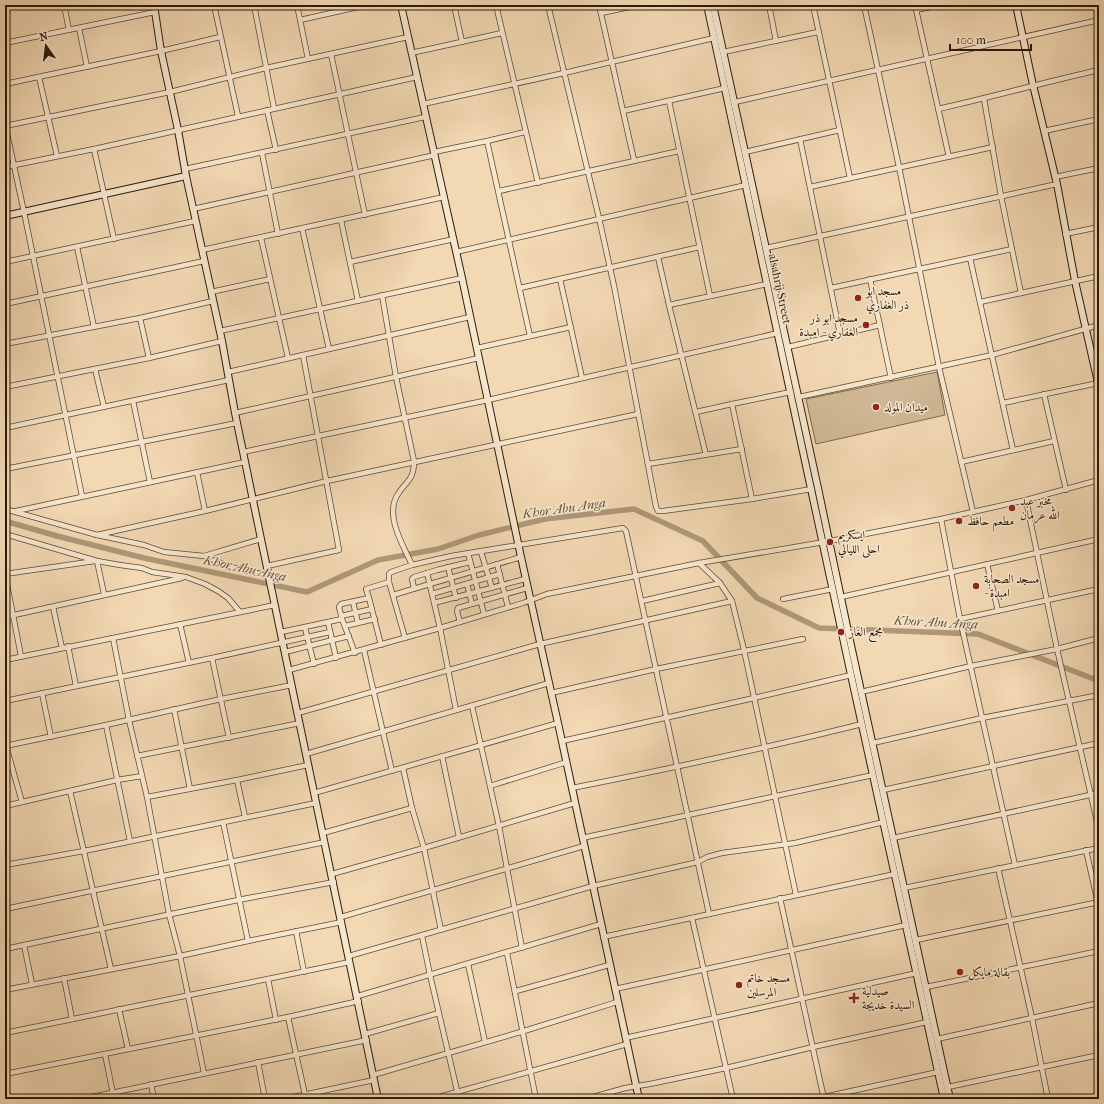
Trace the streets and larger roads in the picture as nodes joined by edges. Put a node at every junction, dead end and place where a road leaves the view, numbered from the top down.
1 (64, 5) edge
2 (154, 5) edge
3 (214, 5) edge
4 (254, 5) edge
5 (297, 5) edge
6 (368, 5) edge
7 (401, 5) edge
8 (454, 5) edge
9 (496, 5) edge
10 (548, 5) edge
11 (600, 5) edge
12 (639, 5) edge
13 (707, 5) edge
14 (713, 5) edge
15 (769, 5) edge
16 (813, 5) edge
17 (864, 5) edge
18 (941, 5) edge
19 (1016, 5) edge
20 (916, 8) edge
21 (155, 12) junction
22 (601, 13) junction
23 (300, 20) junction
24 (1099, 20) edge
25 (79, 28) junction
26 (69, 30) junction
27 (818, 32) junction
28 (502, 33) junction
29 (1022, 36) junction
30 (220, 37) junction
31 (408, 37) junction
32 (714, 38) junction
33 (776, 40) junction
34 (462, 42) junction
35 (5, 43) edge
36 (161, 52) junction
37 (723, 52) junction
38 (411, 53) junction
39 (331, 54) junction
40 (308, 59) junction
41 (928, 59) junction
42 (612, 62) junction
43 (87, 67) junction
44 (266, 68) junction
45 (878, 70) junction
46 (1099, 70) edge
47 (564, 73) junction
48 (39, 76) junction
49 (417, 77) junction
50 (229, 78) junction
51 (829, 81) junction
52 (5, 84) edge
53 (514, 84) junction
54 (1032, 85) junction
55 (726, 88) junction
56 (170, 92) junction
57 (340, 94) junction
58 (984, 99) junction
59 (669, 101) junction
60 (735, 102) junction
61 (423, 104) junction
62 (274, 108) junction
63 (938, 109) junction
64 (267, 110) junction
65 (623, 111) junction
66 (238, 116) junction
67 (49, 117) junction
68 (425, 117) junction
69 (1099, 119) edge
70 (5, 125) edge
71 (178, 130) junction
72 (840, 130) junction
73 (1044, 131) junction
74 (525, 132) junction
75 (348, 134) junction
76 (800, 139) junction
77 (487, 141) junction
78 (993, 147) junction
79 (94, 149) junction
80 (276, 150) junction
81 (679, 151) junction
82 (745, 152) junction
83 (262, 153) junction
84 (434, 154) junction
85 (57, 156) junction
86 (949, 157) junction
87 (634, 160) junction
88 (14, 165) junction
89 (5, 167) edge
90 (900, 167) junction
91 (1099, 168) edge
92 (185, 169) junction
93 (588, 171) junction
94 (356, 172) junction
95 (186, 176) junction
96 (1055, 177) junction
97 (850, 178) junction
98 (538, 183) junction
99 (1057, 184) junction
100 (746, 185) junction
101 (810, 187) junction
102 (499, 191) junction
103 (270, 192) junction
104 (104, 195) junction
105 (1001, 196) junction
106 (444, 197) junction
107 (689, 198) junction
108 (193, 208) junction
109 (24, 212) junction
110 (365, 215) junction
111 (5, 216) edge
112 (909, 216) junction
113 (599, 218) junction
114 (341, 220) junction
115 (195, 221) junction
116 (1099, 227) edge
117 (302, 228) junction
118 (278, 234) junction
119 (1065, 234) junction
120 (820, 236) junction
121 (261, 238) junction
122 (114, 239) junction
123 (454, 239) junction
124 (509, 239) junction
125 (77, 247) junction
126 (700, 247) junction
127 (766, 248) junction
128 (1012, 249) junction
129 (202, 250) junction
130 (456, 252) junction
131 (33, 256) junction
132 (658, 257) junction
133 (970, 258) junction
134 (204, 261) junction
135 (5, 262) edge
136 (350, 262) junction
137 (609, 268) junction
138 (919, 268) junction
139 (1099, 276) edge
140 (462, 278) junction
141 (270, 279) junction
142 (560, 279) junction
143 (870, 279) junction
144 (1075, 281) junction
145 (768, 284) junction
146 (85, 287) junction
147 (520, 288) junction
148 (831, 288) junction
149 (211, 292) junction
150 (1021, 293) junction
151 (382, 295) junction
152 (710, 296) junction
153 (41, 297) junction
154 (213, 301) junction
155 (358, 301) junction
156 (980, 302) junction
157 (5, 304) edge
158 (669, 305) junction
159 (320, 308) junction
160 (470, 317) junction
161 (140, 318) junction
162 (280, 318) junction
163 (1099, 325) edge
164 (880, 326) junction
165 (94, 327) junction
166 (571, 327) junction
167 (1085, 328) junction
168 (220, 331) junction
169 (778, 332) junction
170 (840, 334) junction
171 (49, 336) junction
172 (390, 336) junction
173 (530, 336) junction
174 (222, 341) junction
175 (5, 343) edge
176 (788, 347) junction
177 (477, 348) junction
178 (328, 349) junction
179 (303, 355) junction
180 (681, 355) junction
181 (992, 355) junction
182 (149, 358) junction
183 (288, 358) junction
184 (479, 358) junction
185 (630, 367) junction
186 (939, 367) junction
187 (95, 369) junction
188 (228, 372) junction
189 (1098, 374) edge
190 (58, 376) junction
191 (396, 377) junction
192 (582, 378) junction
193 (891, 378) junction
194 (229, 380) junction
195 (1099, 385) edge
196 (5, 387) edge
197 (791, 392) junction
198 (1044, 394) junction
199 (310, 396) junction
200 (799, 397) junction
201 (488, 400) junction
202 (133, 401) junction
203 (1003, 403) junction
204 (732, 404) junction
205 (104, 407) junction
206 (696, 412) junction
207 (235, 413) junction
208 (638, 414) junction
209 (66, 415) junction
210 (404, 418) junction
211 (237, 423) junction
212 (5, 428) edge
213 (318, 436) junction
214 (142, 441) junction
215 (1054, 441) junction
216 (497, 445) junction
217 (742, 449) junction
218 (1014, 450) junction
219 (243, 452) junction
220 (75, 455) junction
221 (706, 455) junction
222 (5, 462) edge
223 (245, 462) junction
224 (414, 462) junction
225 (961, 462) junction
226 (648, 464) junction
227 (6, 469) edge
228 (197, 472) junction
229 (1099, 480) edge
230 (327, 481) junction
231 (150, 482) junction
232 (812, 489) junction
233 (1066, 490) junction
234 (82, 496) junction
235 (253, 498) junction
236 (752, 499) junction
237 (1026, 500) junction
238 (5, 509) edge
239 (14, 511) junction
240 (205, 511) junction
241 (973, 512) junction
242 (940, 519) junction
243 (6, 535) edge
244 (97, 535) junction
245 (1099, 539) edge
246 (261, 540) junction
247 (822, 541) junction
248 (830, 541) junction
249 (518, 546) junction
250 (481, 552) junction
251 (1038, 552) junction
252 (468, 554) junction
253 (204, 556) junction
254 (521, 557) junction
255 (439, 559) junction
256 (97, 560) junction
257 (470, 562) junction
258 (699, 562) junction
259 (497, 564) junction
260 (987, 564) junction
261 (412, 565) junction
262 (267, 566) junction
263 (448, 567) junction
264 (486, 567) junction
265 (441, 569) junction
266 (473, 571) junction
267 (951, 572) junction
268 (427, 573) junction
269 (5, 574) edge
270 (500, 574) junction
271 (636, 575) junction
272 (269, 576) junction
273 (186, 577) junction
274 (451, 577) junction
275 (489, 578) junction
276 (525, 578) junction
277 (389, 582) junction
278 (475, 582) junction
279 (720, 583) junction
280 (429, 584) junction
281 (467, 584) junction
282 (503, 584) junction
283 (414, 588) junction
284 (454, 588) junction
285 (492, 588) junction
286 (527, 588) junction
287 (833, 589) junction
288 (1099, 589) edge
289 (478, 592) junction
290 (104, 594) junction
291 (432, 594) junction
292 (470, 594) junction
293 (393, 595) junction
294 (505, 595) junction
295 (458, 597) junction
296 (841, 597) junction
297 (369, 598) junction
298 (530, 600) junction
299 (783, 600) dead end
300 (1047, 600) junction
301 (642, 601) junction
302 (732, 601) junction
303 (353, 602) junction
304 (480, 602) junction
305 (434, 604) junction
306 (472, 604) junction
307 (275, 605) junction
308 (52, 607) junction
309 (463, 607) junction
310 (508, 607) junction
311 (372, 608) junction
312 (998, 611) junction
313 (240, 612) junction
314 (356, 612) junction
315 (484, 614) junction
316 (13, 616) junction
317 (5, 617) edge
318 (341, 617) junction
319 (374, 619) junction
320 (960, 619) junction
321 (646, 620) junction
322 (328, 622) junction
323 (460, 622) junction
324 (358, 623) junction
325 (180, 624) junction
326 (843, 624) junction
327 (345, 626) junction
328 (305, 628) junction
329 (440, 628) junction
330 (281, 632) junction
331 (330, 632) junction
332 (349, 636) junction
333 (846, 636) junction
334 (308, 637) junction
335 (113, 638) junction
336 (405, 638) junction
337 (1099, 638) edge
338 (803, 639) dead end
339 (331, 640) junction
340 (283, 643) junction
341 (540, 644) junction
342 (381, 645) junction
343 (68, 646) junction
344 (310, 646) junction
345 (62, 648) junction
346 (1057, 649) junction
347 (364, 650) junction
348 (744, 650) junction
349 (285, 652) junction
350 (355, 653) junction
351 (21, 656) junction
352 (212, 658) junction
353 (336, 658) junction
354 (5, 660) edge
355 (189, 663) junction
356 (314, 664) junction
357 (971, 666) junction
358 (656, 669) junction
359 (289, 670) junction
360 (448, 670) junction
361 (851, 675) junction
362 (120, 677) junction
363 (549, 683) junction
364 (292, 685) junction
365 (76, 686) junction
366 (374, 692) junction
367 (861, 692) junction
368 (42, 693) junction
369 (551, 693) junction
370 (1099, 695) edge
371 (754, 698) junction
372 (221, 699) junction
373 (5, 701) edge
374 (1069, 701) junction
375 (472, 706) junction
376 (174, 709) junction
377 (456, 710) junction
378 (298, 713) junction
379 (667, 717) junction
380 (982, 718) junction
381 (129, 720) junction
382 (300, 723) junction
383 (558, 723) junction
384 (862, 724) junction
385 (106, 725) junction
386 (383, 732) junction
387 (51, 737) junction
388 (229, 738) junction
389 (562, 741) junction
390 (873, 743) junction
391 (1099, 743) edge
392 (480, 745) junction
393 (6, 746) edge
394 (765, 747) junction
395 (1080, 747) junction
396 (182, 748) junction
397 (306, 754) junction
398 (137, 756) junction
399 (442, 756) junction
400 (567, 762) junction
401 (308, 765) junction
402 (678, 767) junction
403 (993, 767) junction
404 (403, 768) junction
405 (392, 771) junction
406 (873, 775) junction
407 (142, 776) junction
408 (117, 780) junction
409 (237, 780) junction
410 (490, 786) junction
411 (572, 788) junction
412 (190, 789) junction
413 (883, 790) junction
414 (70, 791) junction
415 (314, 793) junction
416 (1099, 793) edge
417 (1091, 795) junction
418 (775, 796) junction
419 (146, 797) junction
420 (22, 802) junction
421 (575, 803) junction
422 (316, 804) junction
423 (5, 806) edge
424 (412, 808) junction
425 (1003, 814) junction
426 (688, 816) junction
427 (246, 817) junction
428 (222, 822) junction
429 (884, 822) junction
430 (498, 826) junction
431 (1099, 830) edge
432 (323, 833) junction
433 (154, 836) junction
434 (459, 837) junction
435 (582, 838) junction
436 (893, 838) junction
437 (130, 841) junction
438 (325, 842) junction
439 (784, 844) junction
440 (584, 846) junction
441 (424, 848) junction
442 (1099, 848) edge
443 (1086, 850) junction
444 (84, 851) junction
445 (231, 862) junction
446 (698, 862) junction
447 (5, 865) edge
448 (1015, 865) junction
449 (507, 868) junction
450 (998, 868) junction
451 (332, 874) junction
452 (895, 874) junction
453 (162, 876) junction
454 (334, 882) junction
455 (593, 886) junction
456 (904, 888) junction
457 (433, 890) junction
458 (93, 891) junction
459 (796, 895) junction
460 (780, 898) junction
461 (238, 900) junction
462 (1098, 902) edge
463 (1099, 908) edge
464 (5, 909) edge
465 (515, 909) junction
466 (170, 914) junction
467 (709, 914) junction
468 (692, 918) junction
469 (342, 919) junction
470 (1010, 921) junction
471 (601, 924) junction
472 (906, 925) junction
473 (101, 928) junction
474 (441, 930) junction
475 (296, 931) junction
476 (422, 936) junction
477 (603, 937) junction
478 (916, 940) junction
479 (248, 941) junction
480 (24, 945) junction
481 (522, 948) junction
482 (5, 949) edge
483 (791, 950) junction
484 (1099, 951) edge
485 (507, 953) junction
486 (180, 956) junction
487 (350, 959) junction
488 (468, 964) junction
489 (609, 965) junction
490 (1020, 968) junction
491 (111, 969) junction
492 (704, 969) junction
493 (304, 972) junction
494 (917, 973) junction
495 (430, 975) junction
496 (64, 978) junction
497 (268, 979) junction
498 (32, 984) junction
499 (926, 987) junction
500 (614, 988) junction
501 (5, 990) edge
502 (516, 991) junction
503 (188, 996) junction
504 (358, 998) junction
505 (802, 998) junction
506 (618, 1002) junction
507 (1099, 1003) edge
508 (119, 1009) junction
509 (439, 1013) junction
510 (288, 1017) junction
511 (714, 1017) junction
512 (1032, 1018) junction
513 (72, 1019) junction
514 (276, 1020) junction
515 (927, 1022) junction
516 (524, 1032) junction
517 (5, 1033) edge
518 (196, 1035) junction
519 (366, 1037) junction
520 (937, 1039) junction
521 (626, 1041) junction
522 (485, 1042) junction
523 (813, 1047) junction
524 (128, 1049) junction
525 (105, 1054) junction
526 (449, 1054) junction
527 (296, 1055) junction
528 (1099, 1055) edge
529 (258, 1062) junction
530 (726, 1068) junction
531 (1042, 1068) junction
532 (531, 1070) junction
533 (938, 1072) junction
534 (204, 1073) junction
535 (5, 1074) edge
536 (374, 1078) junction
537 (151, 1084) junction
538 (636, 1086) junction
539 (948, 1087) junction
540 (112, 1092) junction
541 (458, 1092) junction
542 (305, 1095) junction
543 (824, 1098) edge
544 (82, 1099) edge
545 (114, 1099) edge
546 (154, 1099) edge
547 (265, 1099) edge
548 (284, 1099) edge
549 (378, 1099) edge
550 (432, 1099) edge
551 (459, 1099) edge
552 (536, 1099) edge
553 (586, 1099) edge
554 (639, 1099) edge
555 (733, 1099) edge
556 (815, 1099) edge
557 (944, 1099) edge
558 (950, 1099) edge
559 (1048, 1099) edge

1 - 26 street
2 - 21 street
3 - 30 street
4 - 44 street
5 - 23 street
6 - 23 street
7 - 31 street
8 - 34 street
9 - 28 street
10 - 47 street
11 - 22 street
12 - 22 street
13 - 32 street, alsahrij Street
14 - 37 street, alsahrij Street
15 - 33 street
16 - 27 street
17 - 45 street
18 - 20 street
19 - 29 street
20 - 41 street
21 - 25 street
21 - 36 street
22 - 42 street
23 - 40 street
24 - 29 street
25 - 26 street
25 - 43 street
26 - 35 street
27 - 33 street
27 - 51 street
28 - 34 street
28 - 53 street
29 - 41 street
29 - 54 street
30 - 36 street
30 - 50 street
31 - 38 street
31 - 39 street
32 - 42 street
32 - 55 street, alsahrij Street
33 - 37 street
34 - 38 street
36 - 43 street
36 - 56 street
37 - 60 street, alsahrij Street
38 - 49 street
39 - 40 street
39 - 57 street
40 - 44 street
41 - 45 street
41 - 63 street
42 - 47 street
42 - 65 street
43 - 48 street
44 - 50 street
44 - 62 street
45 - 51 street
45 - 90 street
46 - 54 street
47 - 53 street
47 - 93 street
48 - 52 street
48 - 67 street
49 - 57 street
49 - 61 street
50 - 56 street
50 - 66 street
51 - 60 street
51 - 72 street
53 - 61 street
53 - 74 street
54 - 58 street
54 - 73 street
55 - 59 street
55 - 100 street, alsahrij Street
56 - 67 street
56 - 71 street
57 - 62 street
57 - 75 street
58 - 63 street
58 - 78 street
59 - 65 street
59 - 81 street
60 - 82 street, alsahrij Street
61 - 68 street
62 - 64 street
63 - 86 street
64 - 66 street
64 - 80 street
65 - 87 street
66 - 71 street
67 - 70 street
67 - 85 street
68 - 75 street
68 - 84 street
69 - 73 street
70 - 88 street
71 - 79 street
71 - 92 street
72 - 76 street
72 - 97 street
73 - 96 street
74 - 77 street
74 - 98 street
75 - 80 street
75 - 94 street
76 - 82 street
76 - 101 street
77 - 84 street
77 - 102 street
78 - 86 street
78 - 105 street
79 - 85 street
79 - 104 street
80 - 83 street
81 - 87 street
81 - 107 street
82 - 127 street, alsahrij Street
83 - 92 street
83 - 103 street
84 - 94 street
84 - 106 street
85 - 88 street
86 - 90 street
87 - 93 street
88 - 89 street
88 - 109 street
90 - 97 street
90 - 112 street
91 - 96 street
92 - 95 street
93 - 98 street
93 - 113 street
94 - 103 street
94 - 110 street
95 - 104 street
95 - 108 street
96 - 99 street
97 - 101 street
98 - 102 street
99 - 105 street
99 - 119 street
100 - 107 street
100 - 145 street, alsahrij Street
101 - 120 street
102 - 124 street
103 - 108 street
103 - 118 street
104 - 109 street
104 - 122 street
105 - 112 street
105 - 128 street
106 - 110 street
106 - 123 street
107 - 113 street
107 - 126 street
108 - 115 street
109 - 111 street
109 - 131 street
110 - 114 street
112 - 120 street
112 - 138 street
113 - 124 street
113 - 137 street
114 - 117 street
114 - 136 street
115 - 122 street
115 - 129 street
116 - 119 street
117 - 118 street
117 - 159 street
118 - 121 street
119 - 144 street
120 - 127 street
120 - 148 street
121 - 129 street
121 - 141 street
122 - 125 street
123 - 130 street
123 - 136 street
124 - 130 street
124 - 147 street
125 - 131 street
125 - 146 street
126 - 132 street
126 - 152 street
127 - 176 street, alsahrij Street
128 - 133 street
128 - 150 street
129 - 134 street
130 - 140 street
131 - 135 street
131 - 153 street
132 - 137 street
132 - 158 street
133 - 138 street
133 - 156 street
134 - 146 street
134 - 149 street
136 - 155 street
137 - 142 street
137 - 185 street
138 - 143 street
138 - 186 street
139 - 144 street
140 - 151 street
140 - 160 street
141 - 149 street
141 - 162 street
142 - 147 street
142 - 166 street
143 - 148 street
143 - 164 street
144 - 150 street
144 - 167 street
145 - 152 street
145 - 169 street, alsahrij Street
146 - 153 street
146 - 165 street
147 - 173 street
148 - 170 street
149 - 154 street
150 - 156 street
151 - 155 street
151 - 172 street
152 - 158 street
153 - 157 street
153 - 171 street
154 - 161 street
154 - 168 street
155 - 159 street
156 - 181 street
158 - 180 street
159 - 162 street
159 - 178 street
160 - 172 street
160 - 177 street
161 - 165 street
161 - 182 street
162 - 168 street
162 - 183 street
163 - 167 street
164 - 170 street
164 - 193 street
165 - 171 street
166 - 173 street
166 - 192 street
167 - 181 street
167 - 189 street
168 - 174 street
169 - 180 street
169 - 197 street, alsahrij Street
170 - 176 street
171 - 175 street
171 - 190 street
172 - 178 street
172 - 191 street
173 - 177 street
174 - 182 street
174 - 188 street
176 - 200 street, alsahrij Street
177 - 184 street
178 - 179 street
179 - 183 street
179 - 199 street
180 - 185 street
180 - 206 street
181 - 186 street
181 - 203 street
182 - 187 street
183 - 188 street
184 - 191 street
184 - 201 street
185 - 192 street
185 - 208 street
186 - 193 street
186 - 225 street
187 - 190 street
187 - 205 street
188 - 194 street
189 - 195 street
190 - 196 street
190 - 209 street
191 - 199 street
191 - 210 street
192 - 201 street
193 - 200 street
194 - 202 street
194 - 207 street
195 - 198 street
197 - 204 street
197 - 232 street, alsahrij Street
198 - 203 street
198 - 215 street
199 - 207 street
199 - 213 street
200 - 248 street, alsahrij Street
201 - 210 street
201 - 216 street
202 - 205 street
202 - 214 street
203 - 218 street
204 - 206 street
204 - 217 street
205 - 209 street
206 - 221 street
207 - 211 street
208 - 216 street
208 - 226 street
209 - 212 street
209 - 220 street
210 - 213 street
210 - 224 street
211 - 214 street
211 - 219 street
213 - 219 street
213 - 230 street
214 - 220 street
214 - 231 street
215 - 218 street
215 - 233 street
216 - 224 street
216 - 249 street
217 - 221 street
217 - 236 street
218 - 225 street
219 - 223 street
220 - 227 street
220 - 234 street
221 - 226 street
222 - 227 street
223 - 228 street
223 - 235 street
224 - 230 street
224 - 261 street
225 - 241 street
226 - 236 street
228 - 231 street
228 - 240 street
229 - 233 street
230 - 235 street
230 - 262 street
231 - 234 street
232 - 236 street
232 - 247 street, alsahrij Street
233 - 237 street
234 - 239 street
235 - 240 street
235 - 246 street
237 - 241 street
237 - 251 street
238 - 239 street
239 - 244 street
240 - 244 street
241 - 242 street
242 - 248 street
242 - 267 street
243 - 256 street
244 - 253 street
245 - 251 street
246 - 253 street
246 - 262 street
247 - 248 street
247 - 258 street
247 - 287 street, alsahrij Street
248 - 296 street, alsahrij Street
249 - 250 street
249 - 254 street
249 - 271 street
250 - 252 street
250 - 264 street
251 - 260 street
251 - 300 street
252 - 255 street
252 - 257 street
253 - 272 street
254 - 259 street
254 - 276 street
255 - 261 street
255 - 265 street
256 - 269 street
256 - 273 street
256 - 290 street
257 - 263 street
257 - 266 street
258 - 271 street
258 - 279 street
259 - 264 street
259 - 270 street
260 - 267 street
260 - 312 street
261 - 277 street
262 - 272 street
263 - 265 street
263 - 274 street
264 - 266 street
264 - 275 street
265 - 268 street
266 - 274 street
266 - 278 street
267 - 296 street
267 - 320 street
268 - 280 street
268 - 283 street
269 - 316 street
270 - 275 street
270 - 282 street
271 - 298 street
271 - 301 street
272 - 307 street
273 - 290 street
273 - 313 street
274 - 280 street
274 - 284 street
275 - 278 street
275 - 285 street
276 - 282 street
276 - 286 street
277 - 293 street
277 - 297 street
278 - 281 street
278 - 289 street
279 - 301 street
279 - 302 street
280 - 283 street
280 - 291 street
281 - 284 street
281 - 292 street
282 - 285 street
282 - 294 street
283 - 293 street
284 - 291 street
284 - 295 street
285 - 289 street
286 - 294 street
286 - 298 street
287 - 299 street
287 - 326 street, alsahrij Street
288 - 300 street
289 - 292 street
289 - 304 street
290 - 308 street
291 - 305 street
292 - 295 street
292 - 306 street
293 - 336 street
294 - 304 street
294 - 310 street
295 - 305 street
295 - 309 street
296 - 326 street, alsahrij Street
297 - 303 street
297 - 311 street
298 - 310 street
298 - 341 street
300 - 312 street
300 - 346 street
301 - 321 street
302 - 321 street
302 - 348 street
303 - 314 street
303 - 318 street
304 - 306 street
304 - 315 street
305 - 329 street
306 - 309 street
307 - 313 street
307 - 330 street
308 - 316 street
308 - 345 street
309 - 323 street
310 - 315 street
311 - 314 street
311 - 319 street
312 - 320 street
313 - 325 street
314 - 318 street
314 - 324 street
315 - 323 street
316 - 317 street
316 - 351 street
318 - 322 street
318 - 327 street
319 - 324 street
319 - 342 street
320 - 357 street
321 - 341 street
321 - 358 street
322 - 328 street
322 - 331 street
323 - 329 street
324 - 327 street
325 - 335 street
325 - 355 street
326 - 333 street
327 - 332 street
328 - 330 street
328 - 334 street
329 - 336 street
329 - 360 street
330 - 340 street
331 - 334 street
331 - 339 street
332 - 339 street
332 - 350 street
333 - 361 street
333 - 367 street
334 - 340 street
334 - 344 street
335 - 343 street
335 - 362 street
336 - 342 street
337 - 346 street
338 - 348 street
339 - 344 street
339 - 353 street
340 - 349 street
340 - 352 street
341 - 360 street
341 - 363 street
342 - 347 street
343 - 345 street
343 - 365 street
344 - 349 street
344 - 356 street
345 - 351 street
346 - 357 street
346 - 374 street
347 - 350 street
347 - 366 street
348 - 358 street
348 - 371 street
349 - 359 street
350 - 353 street
351 - 354 street
352 - 355 street
352 - 372 street
353 - 356 street
355 - 362 street
356 - 359 street
357 - 367 street
357 - 380 street
358 - 369 street
358 - 379 street
359 - 364 street
360 - 366 street
360 - 377 street
361 - 371 street
361 - 384 street
362 - 365 street
362 - 381 street
363 - 369 street
363 - 375 street
364 - 372 street
364 - 378 street
365 - 368 street
366 - 378 street
366 - 386 street
367 - 390 street
368 - 373 street
368 - 387 street
369 - 383 street
370 - 374 street
371 - 379 street
371 - 394 street
372 - 376 street
372 - 388 street
374 - 380 street
374 - 395 street
375 - 377 street
375 - 392 street
376 - 381 street
376 - 396 street
377 - 386 street
378 - 382 street
379 - 389 street
379 - 402 street
380 - 390 street
380 - 403 street
381 - 385 street
381 - 398 street
382 - 388 street
382 - 397 street
383 - 389 street
383 - 392 street
384 - 394 street
384 - 406 street
385 - 387 street
385 - 408 street
386 - 397 street
386 - 405 street
387 - 393 street
388 - 396 street
389 - 400 street
390 - 413 street
391 - 395 street
392 - 399 street
392 - 410 street
393 - 420 street
394 - 402 street
394 - 418 street
395 - 403 street
395 - 417 street
396 - 398 street
396 - 412 street
397 - 401 street
398 - 407 street
399 - 404 street
399 - 434 street
400 - 410 street
400 - 411 street
401 - 409 street
401 - 415 street
402 - 411 street
402 - 426 street
403 - 413 street
403 - 425 street
404 - 405 street
404 - 424 street
405 - 415 street
406 - 418 street
406 - 429 street
407 - 408 street
407 - 419 street
408 - 414 street
408 - 437 street
409 - 412 street
409 - 427 street
410 - 430 street
411 - 421 street
412 - 419 street
413 - 436 street
414 - 420 street
414 - 444 street
415 - 422 street
416 - 417 street
417 - 425 street
417 - 431 street
418 - 426 street
418 - 439 street
419 - 433 street
420 - 423 street
421 - 430 street
421 - 435 street
422 - 427 street
422 - 432 street
424 - 432 street
424 - 441 street
425 - 436 street
425 - 448 street
426 - 435 street
426 - 446 street
427 - 428 street
428 - 433 street
428 - 445 street
429 - 439 street
429 - 452 street
430 - 434 street
430 - 449 street
432 - 438 street
433 - 437 street
433 - 453 street
434 - 441 street
435 - 440 street
436 - 456 street
437 - 444 street
438 - 445 street
438 - 451 street
439 - 446 street
439 - 459 street
440 - 449 street
440 - 455 street
441 - 451 street
441 - 457 street
442 - 443 street
443 - 448 street
443 - 462 street
444 - 447 street
444 - 458 street
445 - 453 street
445 - 461 street
446 - 455 street
446 - 467 street
448 - 450 street
449 - 457 street
449 - 465 street
450 - 456 street
450 - 470 street
451 - 454 street
452 - 459 street
452 - 472 street
453 - 458 street
453 - 466 street
454 - 461 street
454 - 469 street
455 - 465 street
455 - 471 street
456 - 478 street
457 - 469 street
457 - 474 street
458 - 464 street
458 - 473 street
459 - 460 street
460 - 467 street
460 - 483 street
461 - 466 street
461 - 479 street
462 - 463 street
462 - 470 street
465 - 474 street
465 - 481 street
466 - 473 street
466 - 486 street
467 - 468 street
468 - 477 street
468 - 492 street
469 - 475 street
469 - 487 street
470 - 478 street
470 - 490 street
471 - 477 street
471 - 481 street
472 - 483 street
472 - 494 street
473 - 480 street
473 - 491 street
474 - 476 street
475 - 479 street
475 - 493 street
476 - 487 street
476 - 495 street
477 - 489 street
478 - 499 street
479 - 486 street
480 - 482 street
480 - 498 street
481 - 485 street
483 - 492 street
483 - 505 street
484 - 490 street
485 - 488 street
485 - 502 street
486 - 491 street
486 - 503 street
487 - 493 street
487 - 504 street
488 - 495 street
488 - 522 street
489 - 500 street
489 - 502 street
490 - 499 street
490 - 512 street
491 - 496 street
492 - 500 street
492 - 511 street
493 - 497 street
494 - 505 street
494 - 515 street
495 - 504 street
495 - 509 street
496 - 498 street
496 - 513 street
497 - 503 street
497 - 514 street
498 - 501 street
499 - 520 street
500 - 506 street
502 - 516 street
503 - 508 street
503 - 518 street
504 - 510 street
504 - 519 street
505 - 511 street
505 - 523 street
506 - 516 street
506 - 521 street
507 - 512 street
508 - 513 street
508 - 524 street
509 - 519 street
509 - 526 street
510 - 514 street
510 - 527 street
511 - 521 street
511 - 530 street
512 - 520 street
512 - 531 street
513 - 517 street
514 - 518 street
515 - 523 street
515 - 533 street
516 - 522 street
516 - 532 street
518 - 524 street
518 - 534 street
519 - 527 street
519 - 536 street
520 - 539 street
521 - 532 street
521 - 538 street
522 - 526 street
523 - 530 street
523 - 543 street
524 - 525 street
525 - 535 street
525 - 540 street
526 - 536 street
526 - 541 street
527 - 529 street
527 - 542 street
528 - 531 street
529 - 534 street
529 - 547 street
530 - 538 street
530 - 555 street
531 - 539 street
531 - 559 street
532 - 541 street
532 - 552 street
533 - 543 street
533 - 557 street
534 - 537 street
536 - 542 street
536 - 549 street
537 - 540 street
537 - 546 street
538 - 553 street
538 - 554 street
539 - 558 street
540 - 544 street
540 - 545 street
541 - 550 street
541 - 551 street
542 - 548 street
543 - 556 street

